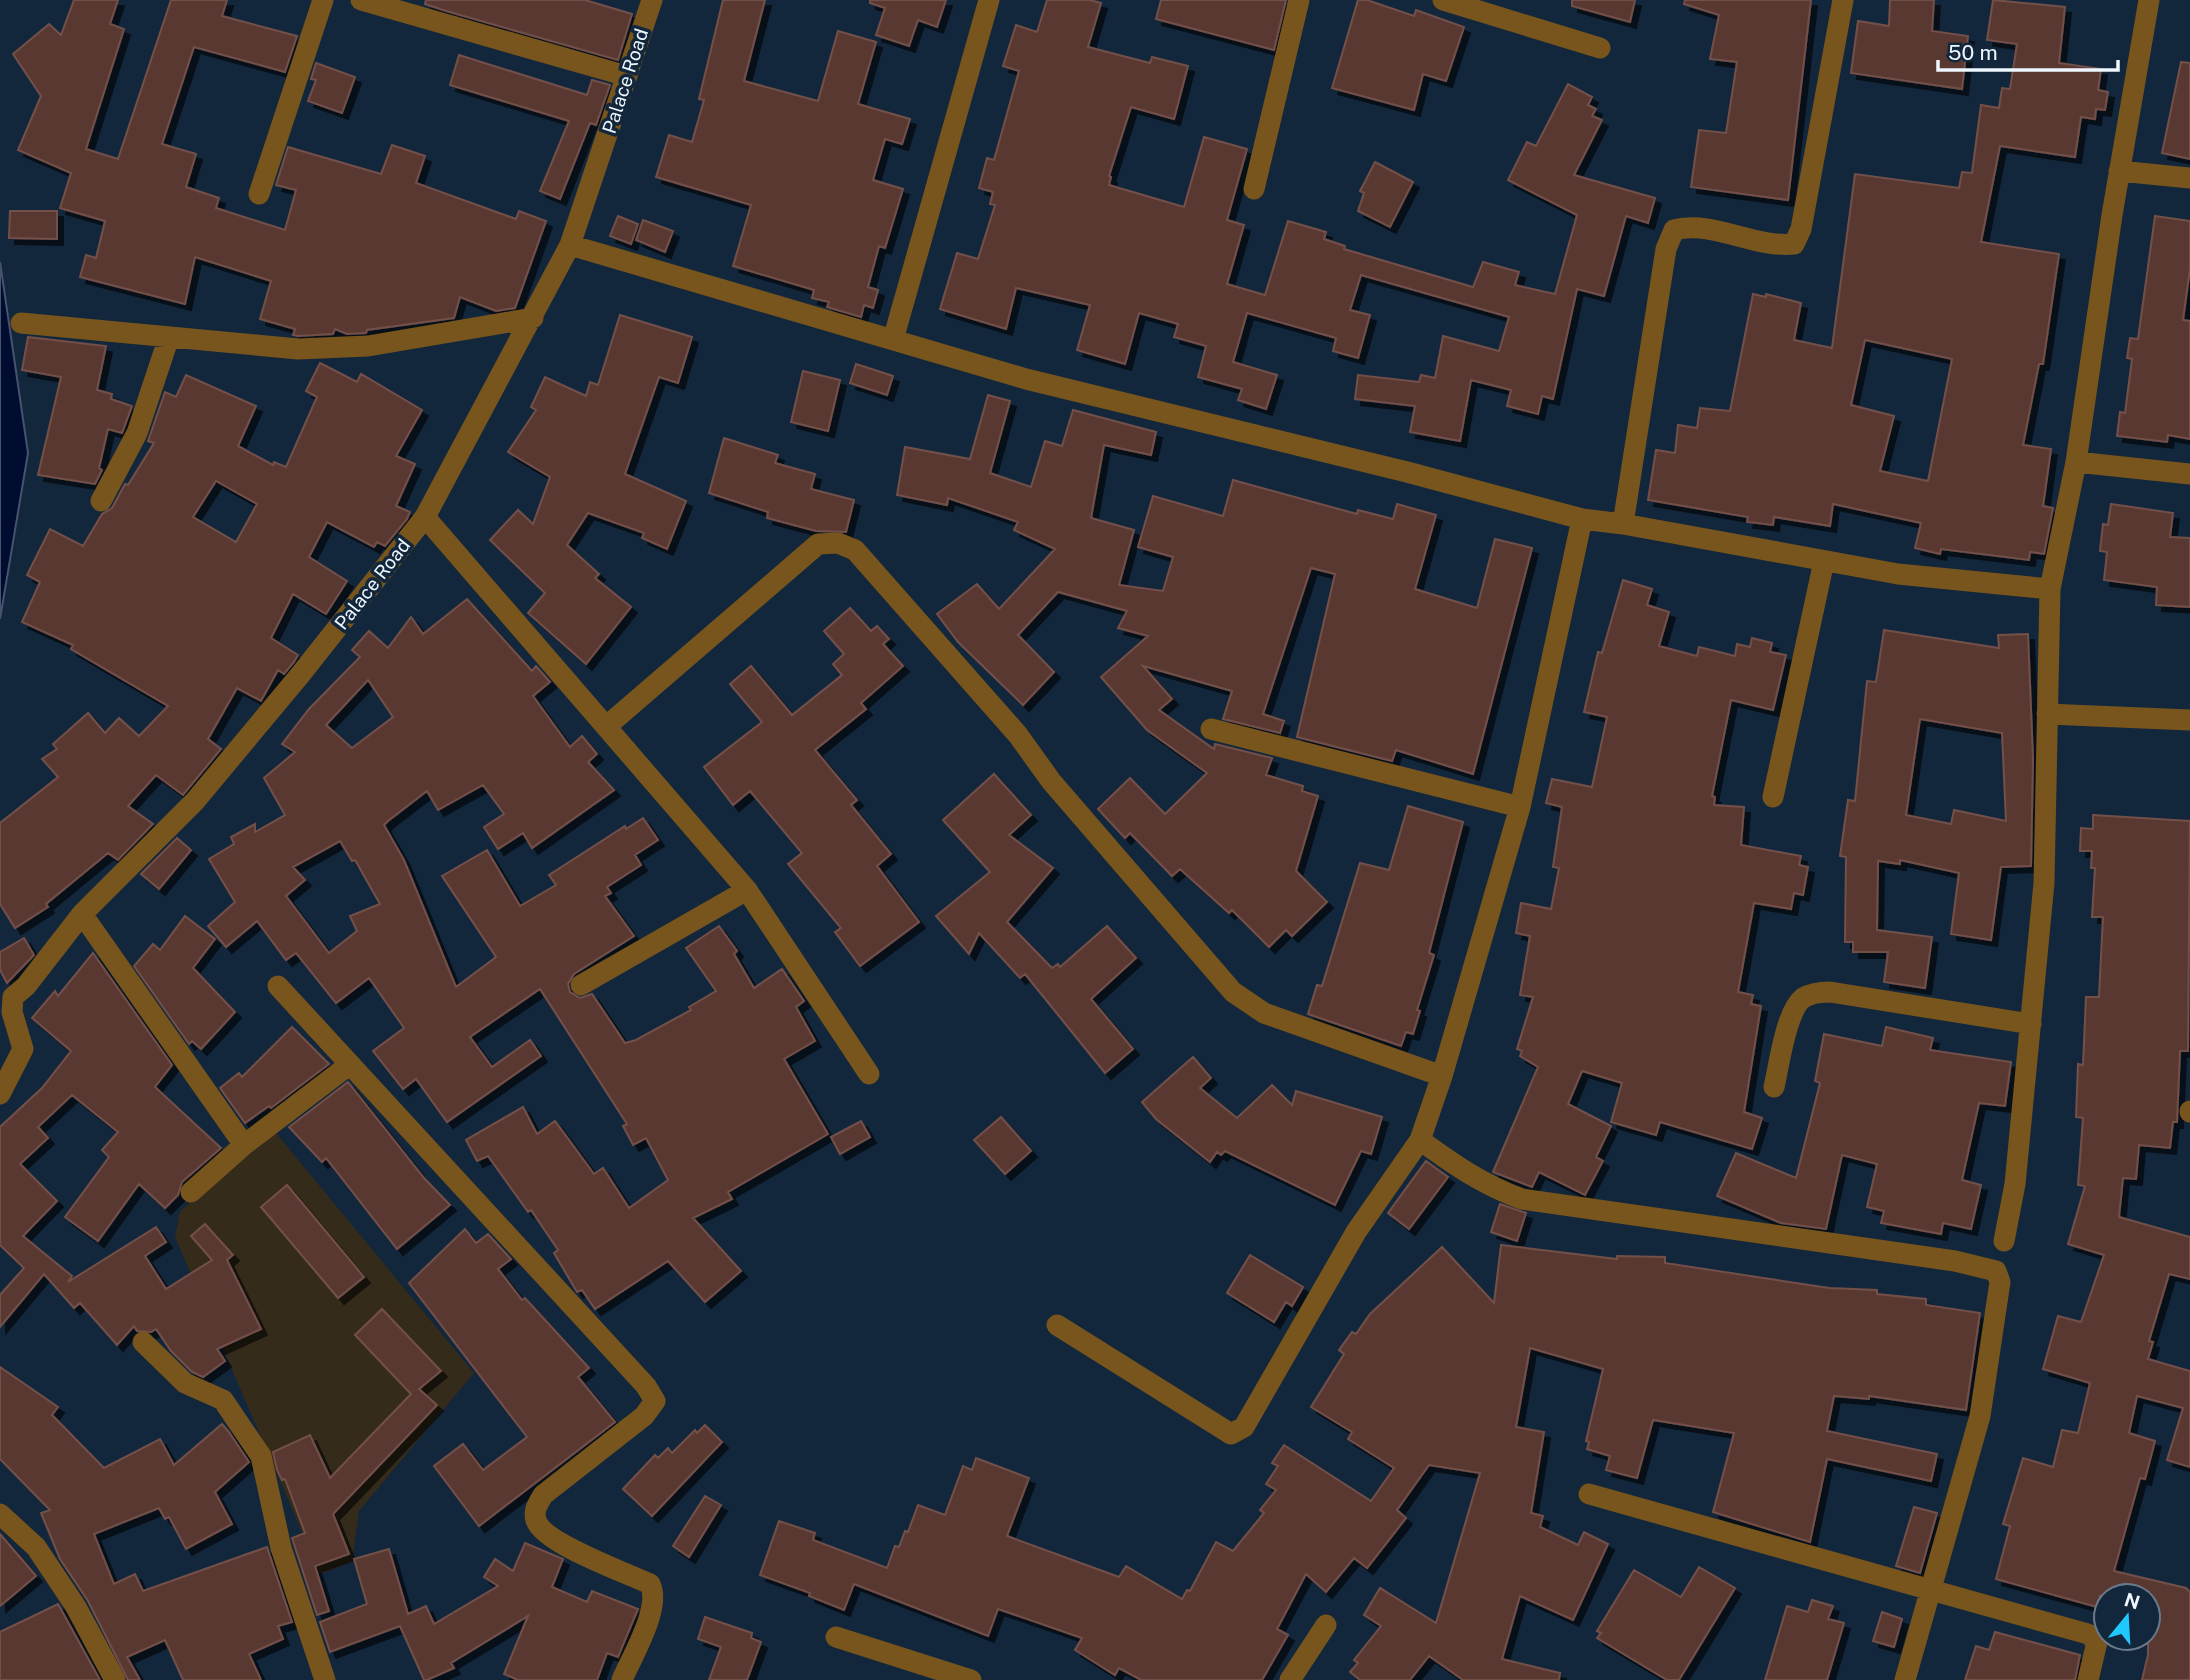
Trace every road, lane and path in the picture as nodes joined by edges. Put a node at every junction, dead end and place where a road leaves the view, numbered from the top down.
1 (323, 0) edge
2 (361, 0) edge
3 (652, 0) edge
4 (989, 0) edge
5 (1299, 0) edge
6 (1443, 0) edge
7 (1843, 0) edge
8 (2149, 0) edge
9 (1600, 48) dead end
10 (627, 76) junction
11 (2119, 171) junction
12 (2190, 178) edge
13 (1254, 189) dead end
14 (258, 194) dead end
15 (570, 245) junction
16 (533, 318) junction
17 (21, 323) dead end
18 (169, 337) junction
19 (893, 340) junction
20 (2076, 462) junction
21 (2190, 474) edge
22 (101, 501) dead end
23 (425, 517) junction
24 (1582, 519) junction
25 (1623, 524) junction
26 (1824, 561) junction
27 (2050, 589) junction
28 (2047, 714) junction
29 (2190, 720) edge
30 (608, 726) junction
31 (1211, 729) dead end
32 (1773, 797) dead end
33 (1520, 807) junction
34 (747, 890) junction
35 (82, 914) junction
36 (581, 985) dead end
37 (278, 986) dead end
38 (2031, 1024) junction
39 (349, 1065) junction
40 (869, 1074) dead end
41 (1442, 1076) junction
42 (1774, 1087) dead end
43 (0, 1094) edge
44 (1420, 1140) junction
45 (244, 1145) junction
46 (191, 1192) dead end
47 (2004, 1241) dead end
48 (1057, 1325) dead end
49 (144, 1342) dead end
50 (1589, 1494) dead end
51 (0, 1514) edge
52 (1931, 1592) junction
53 (1326, 1625) dead end
54 (836, 1637) dead end
55 (115, 1680) edge
56 (325, 1680) edge
57 (622, 1680) edge
58 (971, 1680) edge
59 (1290, 1680) edge
60 (1905, 1680) edge
61 (2088, 1680) edge

1 - 14 street
2 - 10 street
3 - 10 street, Palace Road
4 - 19 street
5 - 13 street
6 - 9 street
7 - 25 street
8 - 11 street
10 - 15 street, Palace Road
11 - 12 street
11 - 20 street
15 - 16 street, Palace Road
15 - 19 street
16 - 18 street
16 - 23 street, Palace Road
17 - 18 street
18 - 22 street
19 - 24 street
20 - 21 street
20 - 27 street
23 - 30 street
23 - 35 street, Palace Road
24 - 25 street
24 - 33 street
25 - 26 street
26 - 27 street
26 - 32 street
27 - 28 street
28 - 29 street
28 - 38 street
30 - 34 street
30 - 41 street
31 - 33 street
33 - 41 street
34 - 36 street
34 - 40 street
35 - 43 street, Palace Road
35 - 45 street
37 - 39 street
38 - 42 street
38 - 47 street
39 - 45 street
39 - 57 street
41 - 44 street
44 - 48 street
44 - 52 street
45 - 46 street
49 - 56 street
50 - 52 street
51 - 55 street
52 - 60 street
52 - 61 street
53 - 59 street
54 - 58 street

